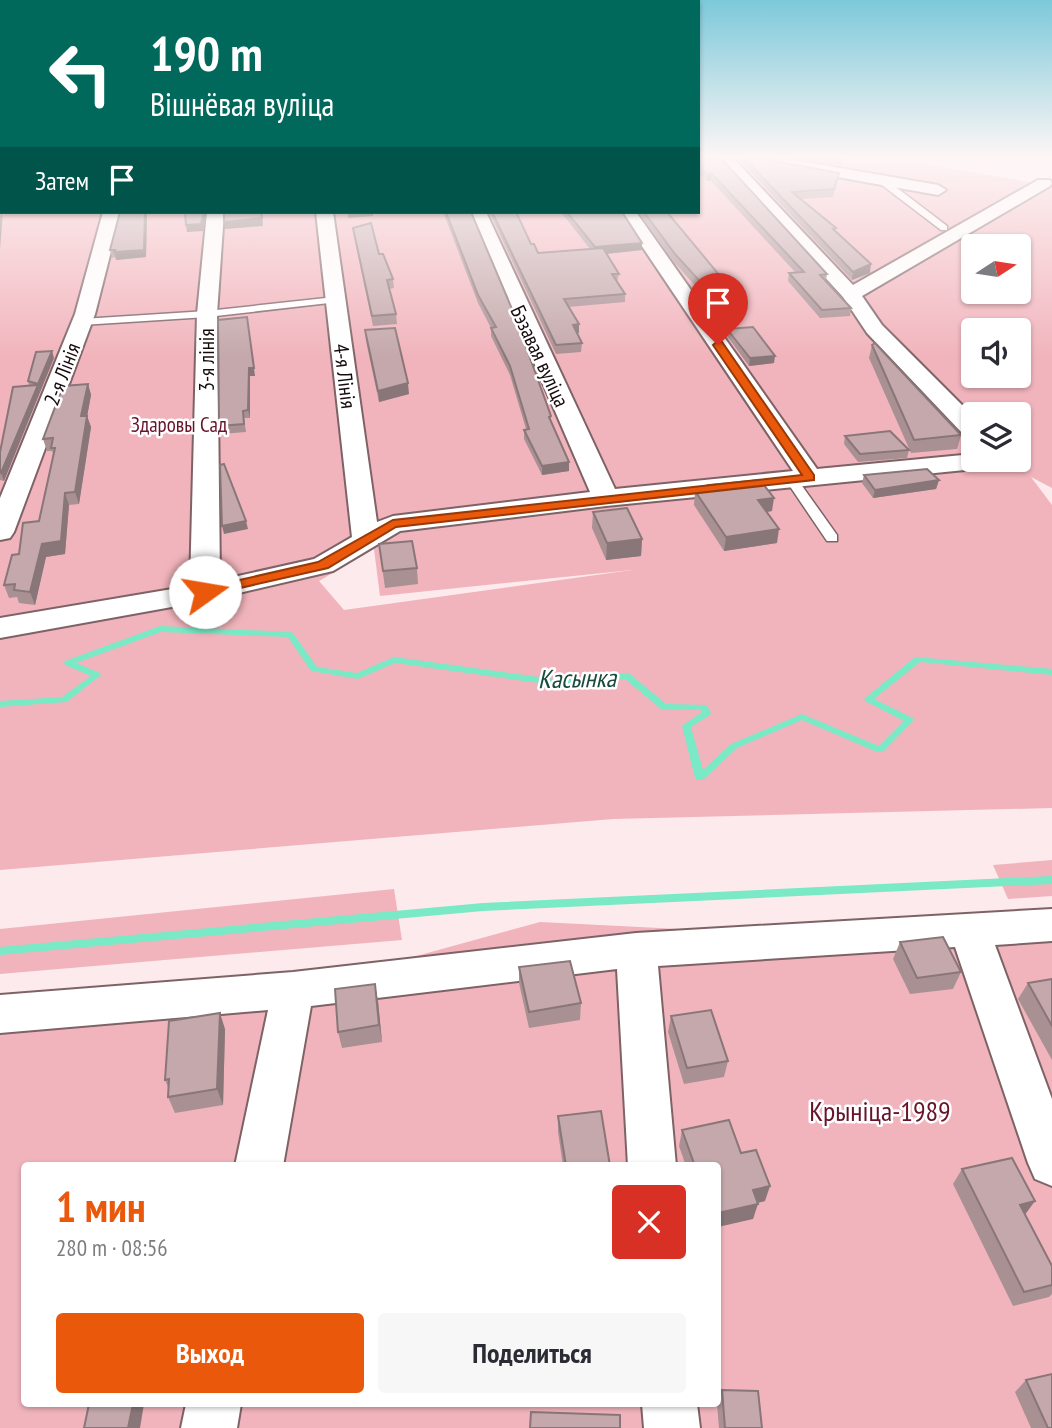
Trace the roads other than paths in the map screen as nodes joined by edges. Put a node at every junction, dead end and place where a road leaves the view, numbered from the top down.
1 (109, 224) edge
2 (214, 224) edge
3 (325, 224) edge
4 (337, 224) edge
5 (482, 224) edge
6 (635, 224) edge
7 (785, 224) edge
8 (938, 224) edge
9 (973, 224) edge
10 (944, 228) dead end
11 (851, 294) junction
12 (335, 300) junction
13 (207, 314) junction
14 (82, 322) junction
15 (961, 418) edge
16 (352, 428) junction
17 (961, 462) edge
18 (801, 478) junction
19 (606, 498) junction
20 (0, 532) edge
21 (832, 538) dead end
22 (366, 540) junction
23 (205, 592) junction
24 (0, 628) edge
25 (1052, 925) edge
26 (970, 932) junction
27 (636, 950) junction
28 (293, 990) junction
29 (0, 1014) edge
30 (260, 1162) edge
31 (652, 1162) edge
32 (1052, 1163) edge
33 (213, 1407) edge
34 (670, 1407) edge
35 (209, 1428) edge
36 (672, 1428) edge

1 - 14 street, 2-я Лінія
2 - 13 street, 3-я лінія
3 - 12 street, 4-я Лінія
4 - 16 street
5 - 19 street, Бэзавая вуліца
6 - 18 street
7 - 11 street
8 - 10 lane
9 - 11 street
11 - 15 street
12 - 13 lane
12 - 16 street, 4-я Лінія
13 - 14 lane
13 - 23 street, 3-я лінія
14 - 20 street, 2-я Лінія
16 - 22 street, 4-я Лінія
17 - 18 street
18 - 19 street
18 - 21 lane
19 - 22 street
22 - 23 street
23 - 24 street
25 - 26 street
26 - 27 street
26 - 32 street
27 - 28 street
27 - 31 street
28 - 29 street
28 - 30 street
33 - 35 street
34 - 36 street

